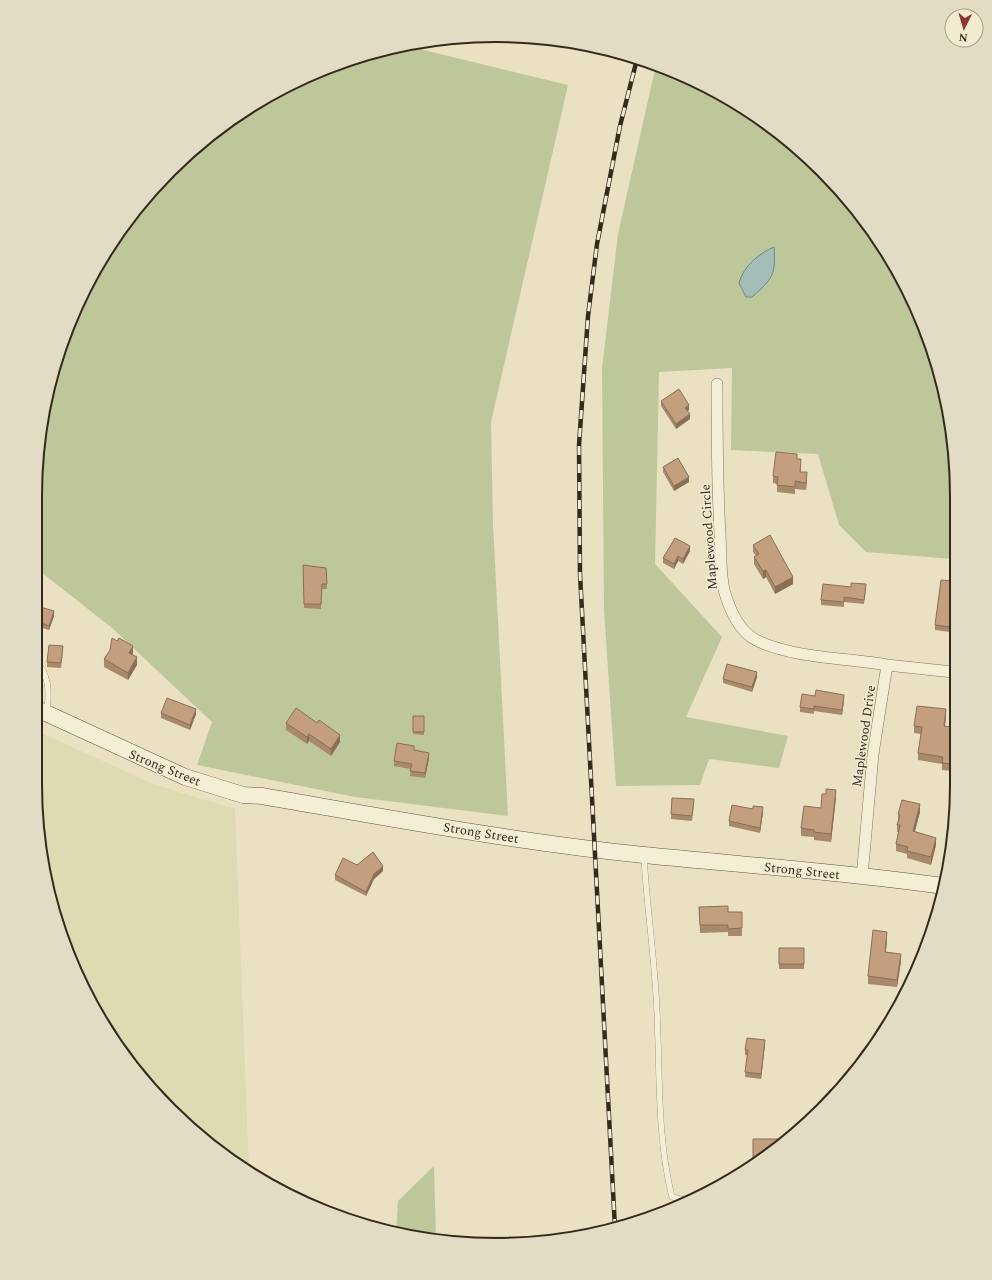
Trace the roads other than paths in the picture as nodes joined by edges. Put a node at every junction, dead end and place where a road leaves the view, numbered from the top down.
1 (717, 384) dead end
2 (887, 665) junction
3 (42, 669) edge
4 (950, 672) edge
5 (42, 707) edge
6 (42, 711) edge
7 (643, 855) junction
8 (862, 877) junction
9 (938, 885) edge
10 (680, 1199) edge

1 - 2 street, Maplewood Circle
2 - 4 street
2 - 8 street, Maplewood Drive
3 - 5 lane
6 - 7 main road, Strong Street
7 - 8 main road, Strong Street
7 - 10 lane
8 - 9 main road, Strong Street

